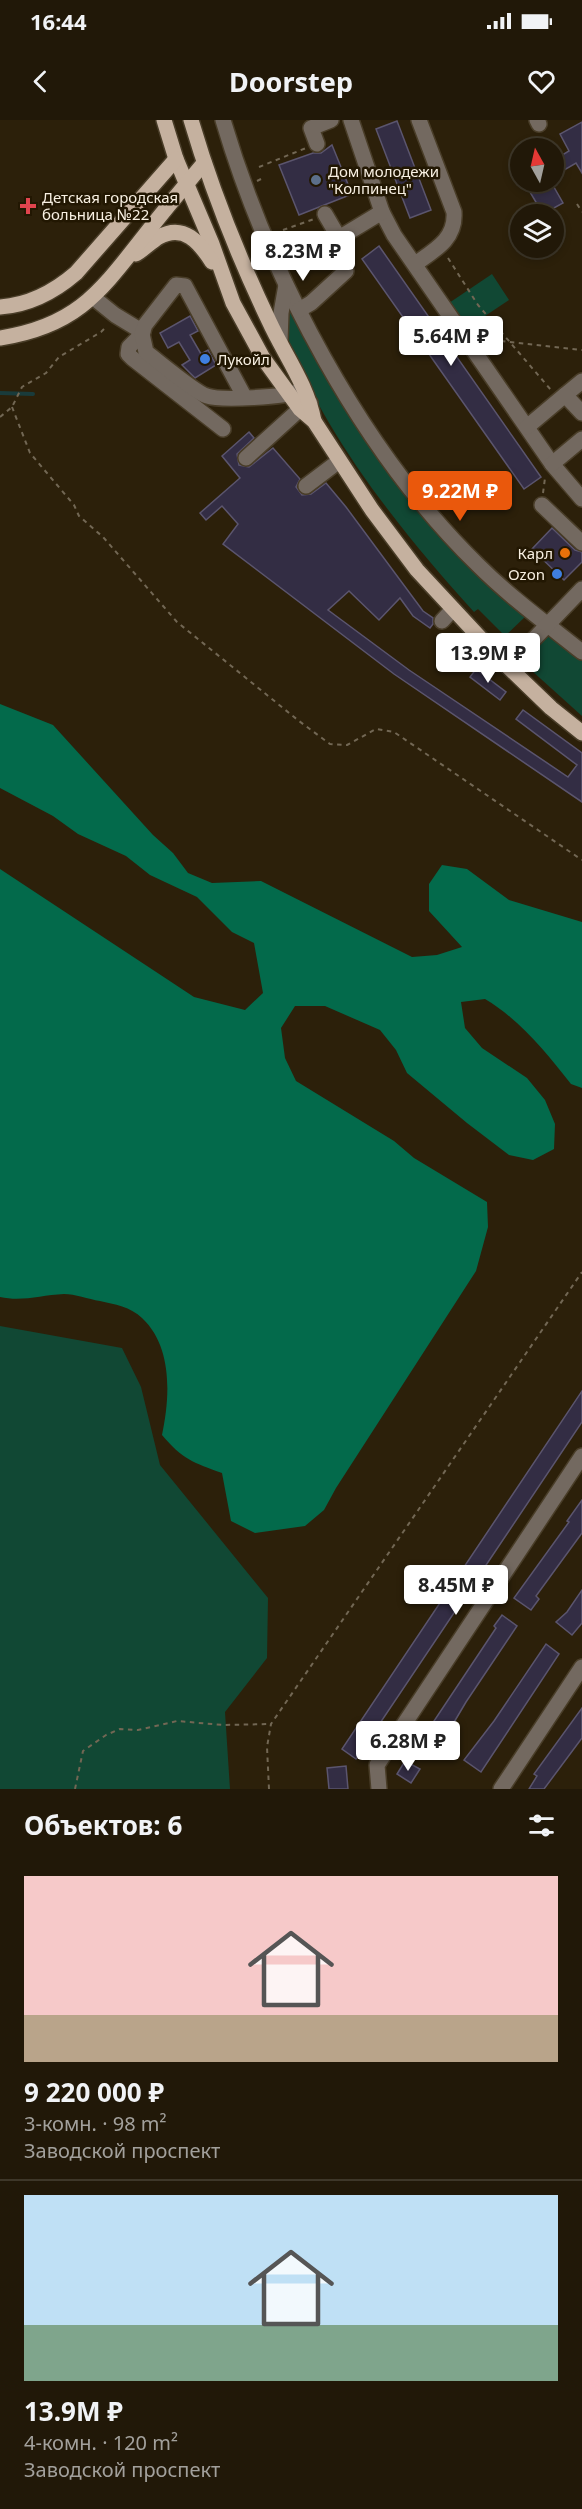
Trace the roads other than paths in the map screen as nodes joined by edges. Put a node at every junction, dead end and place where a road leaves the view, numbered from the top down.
1 (164, 120) edge
2 (191, 120) edge
3 (223, 120) edge
4 (332, 120) edge
5 (351, 120) edge
6 (419, 120) edge
7 (314, 145) road end
8 (176, 159) junction
9 (204, 163) junction
10 (188, 183) junction
11 (382, 212) junction
12 (320, 216) road end
13 (339, 238) junction
14 (126, 261) junction
15 (416, 264) junction
16 (223, 279) junction
17 (286, 285) junction
18 (94, 297) junction
19 (0, 307) edge
20 (299, 310) junction
21 (143, 333) junction
22 (0, 338) edge
23 (280, 342) junction
24 (582, 381) edge
25 (245, 398) junction
26 (562, 398) junction
27 (301, 399) junction
28 (582, 413) edge
29 (527, 427) junction
30 (223, 429) dead end
31 (582, 439) edge
32 (246, 458) dead end
33 (550, 460) junction
34 (339, 461) junction
35 (306, 486) dead end
36 (582, 499) edge
37 (542, 505) road end
38 (582, 543) edge
39 (582, 589) edge
40 (453, 609) junction
41 (442, 621) dead end
42 (548, 625) junction
43 (582, 652) edge
44 (507, 666) junction
45 (582, 733) edge
46 (582, 1455) edge
47 (582, 1667) edge
48 (379, 1789) edge
49 (501, 1789) edge

1 - 8 main road
2 - 9 main road
3 - 17 street
4 - 7 street
5 - 11 street
6 - 15 street
8 - 9 main road
8 - 10 main road
8 - 19 main road
9 - 10 main road
9 - 23 main road
10 - 14 main road
10 - 16 main road
11 - 13 street
11 - 15 street
12 - 13 street
13 - 20 street
14 - 16 main road
14 - 18 main road
15 - 29 street
16 - 27 main road
17 - 20 street
17 - 23 street
18 - 21 street
18 - 22 main road
20 - 42 street
21 - 25 street
21 - 25 street
21 - 30 street
23 - 27 main road
24 - 26 street
25 - 27 street
26 - 28 street
26 - 29 street
27 - 32 street
27 - 34 main road
29 - 33 street
31 - 33 street
33 - 36 street
34 - 35 street
34 - 40 main road
37 - 38 street
39 - 42 street
40 - 41 street
40 - 44 main road
42 - 43 street
42 - 44 street
44 - 45 main road
46 - 48 street
47 - 49 street

